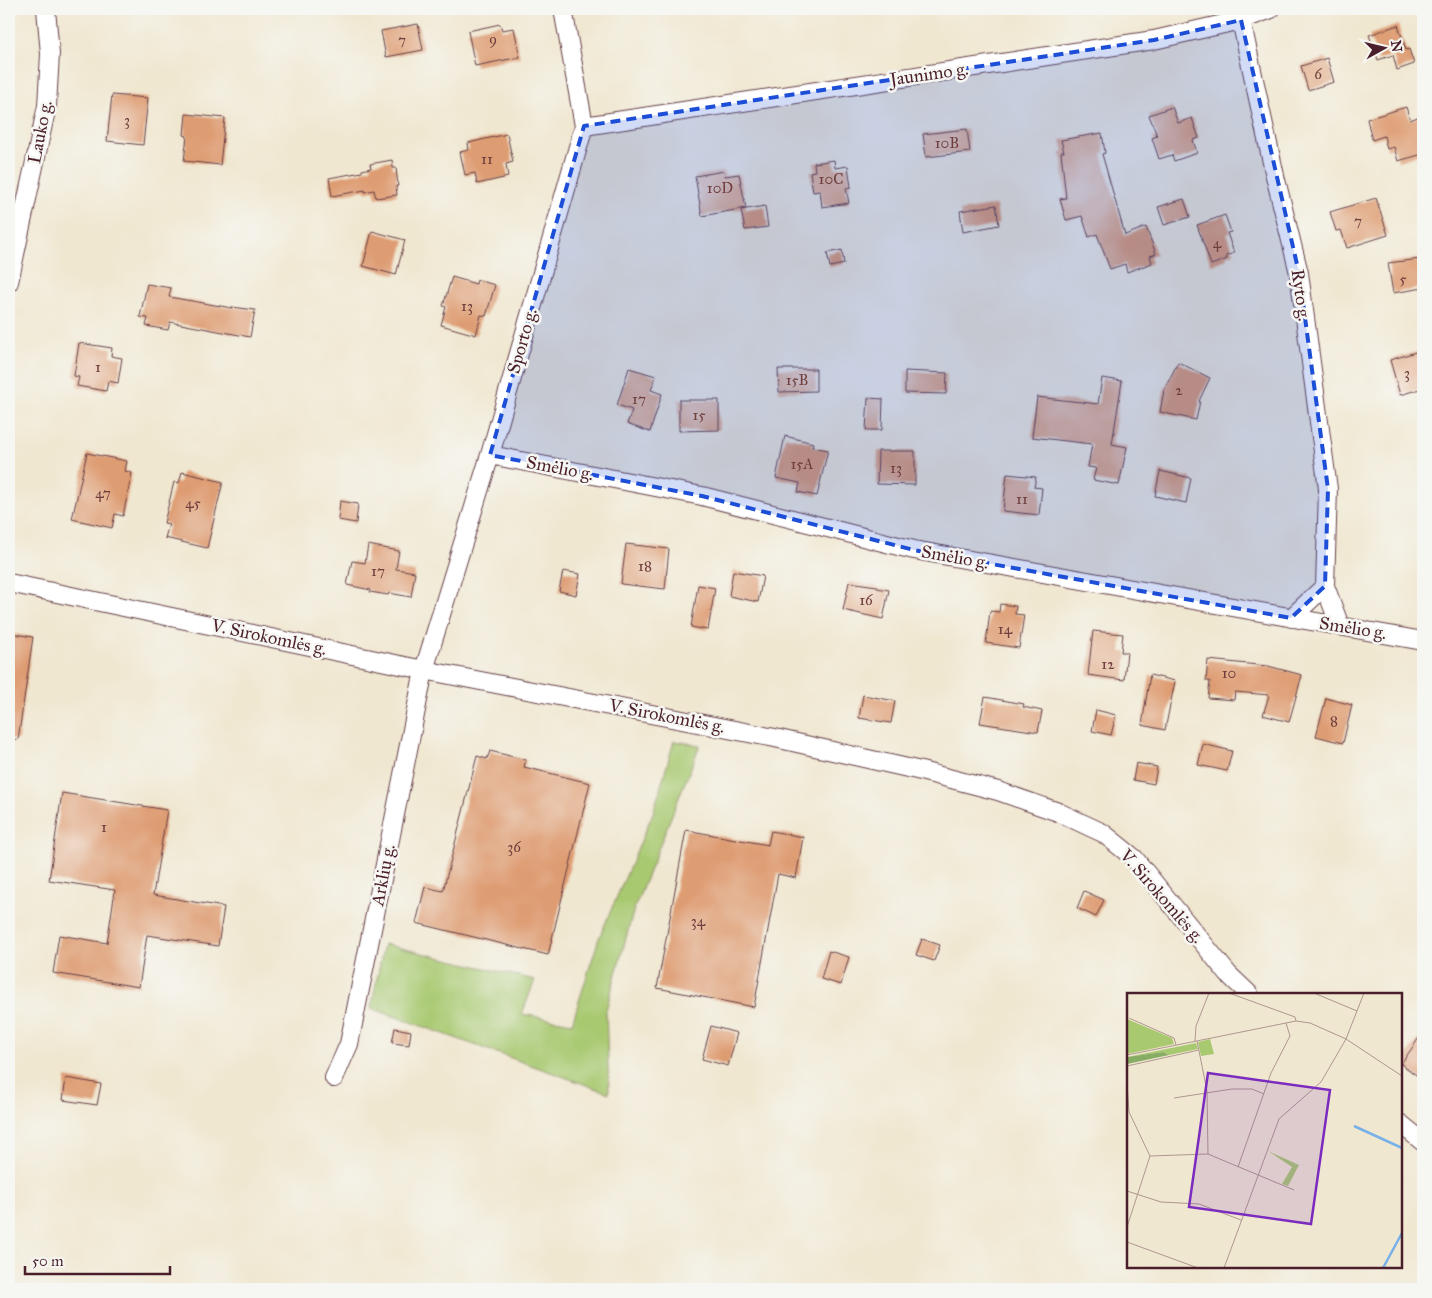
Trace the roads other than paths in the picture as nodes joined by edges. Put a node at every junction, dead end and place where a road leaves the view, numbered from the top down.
1 (46, 9) edge
2 (563, 9) edge
3 (1271, 9) edge
4 (1239, 14) edge
5 (584, 126) junction
6 (9, 282) edge
7 (490, 455) junction
8 (9, 583) edge
9 (1325, 586) junction
10 (1291, 618) junction
11 (1340, 626) junction
12 (1423, 641) edge
13 (424, 670) junction
14 (1248, 993) edge
15 (334, 1078) dead end
16 (1402, 1125) edge
17 (1423, 1142) edge

1 - 6 street, Lauko g.
2 - 5 street, Sporto g.
3 - 4 street, Jaunimo g.
4 - 5 street, Jaunimo g.
4 - 9 street, Ryto g.
5 - 7 street, Sporto g.
7 - 10 street, Smėlio g.
7 - 13 street, Sporto g.
8 - 13 street, V. Sirokomlės g.
9 - 10 street
9 - 11 street, Ryto g.
10 - 11 street, Smėlio g.
11 - 12 street, Smėlio g.
13 - 14 street, V. Sirokomlės g.
13 - 15 street, Arklių g.
16 - 17 street

